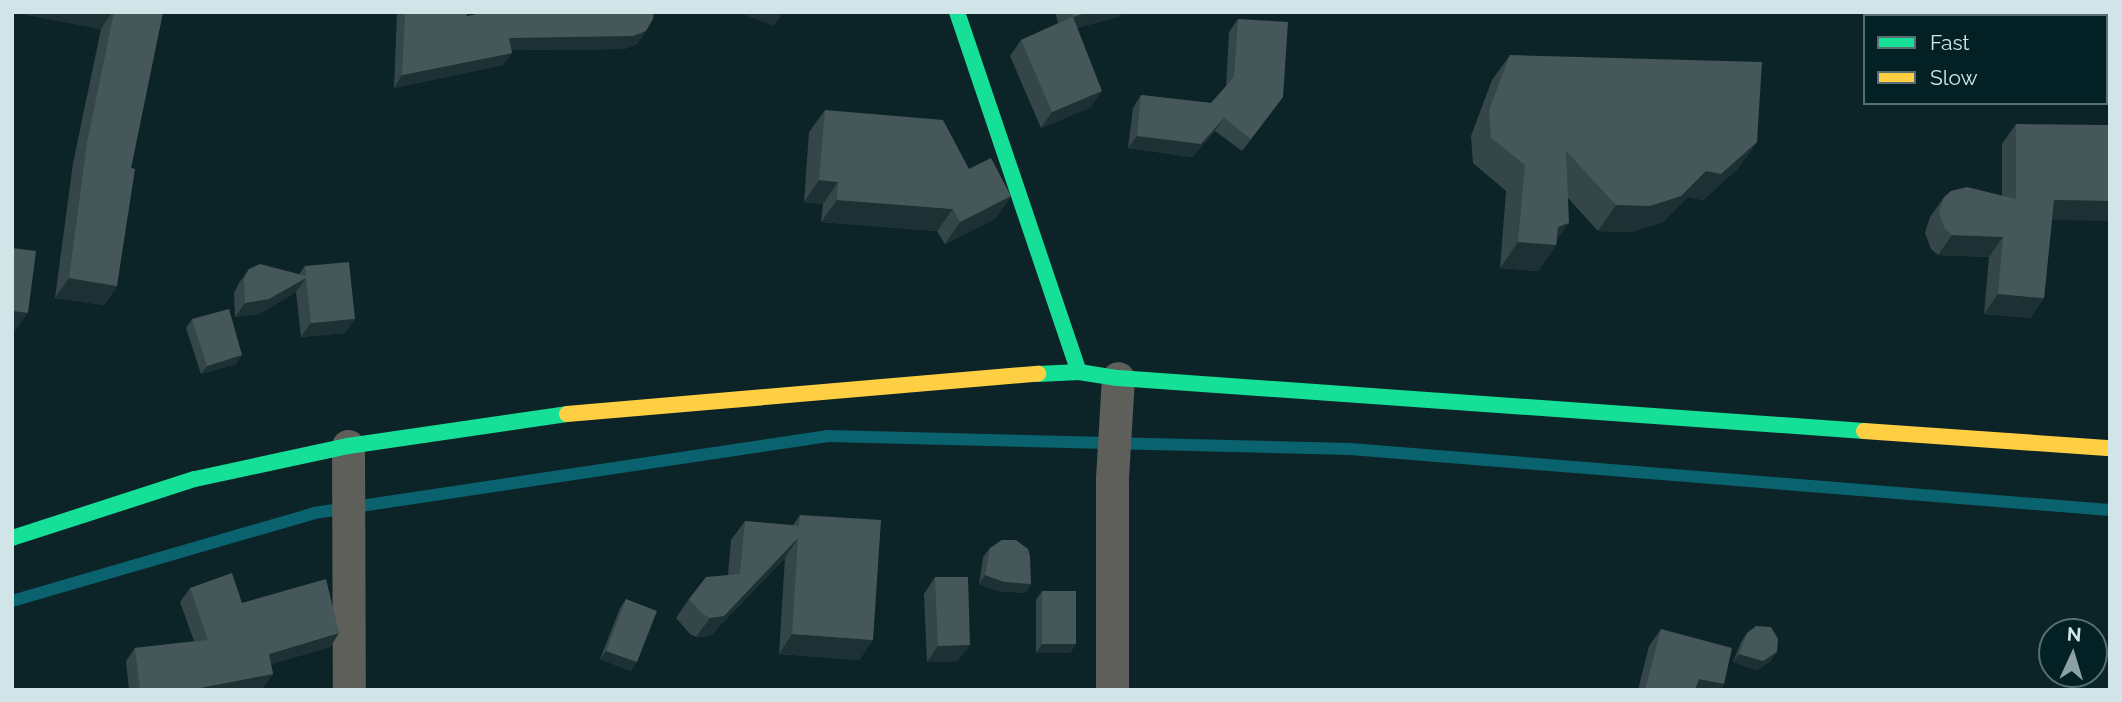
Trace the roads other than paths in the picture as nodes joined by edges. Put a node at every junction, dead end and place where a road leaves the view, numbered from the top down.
1 (957, 12) edge
2 (1079, 372) junction
3 (1118, 378) junction
4 (348, 446) junction
5 (2110, 448) edge
6 (12, 538) edge
7 (349, 690) edge
8 (1112, 690) edge

1 - 2 street
2 - 3 street
2 - 4 street
3 - 5 street
3 - 8 street
4 - 6 street
4 - 7 street

